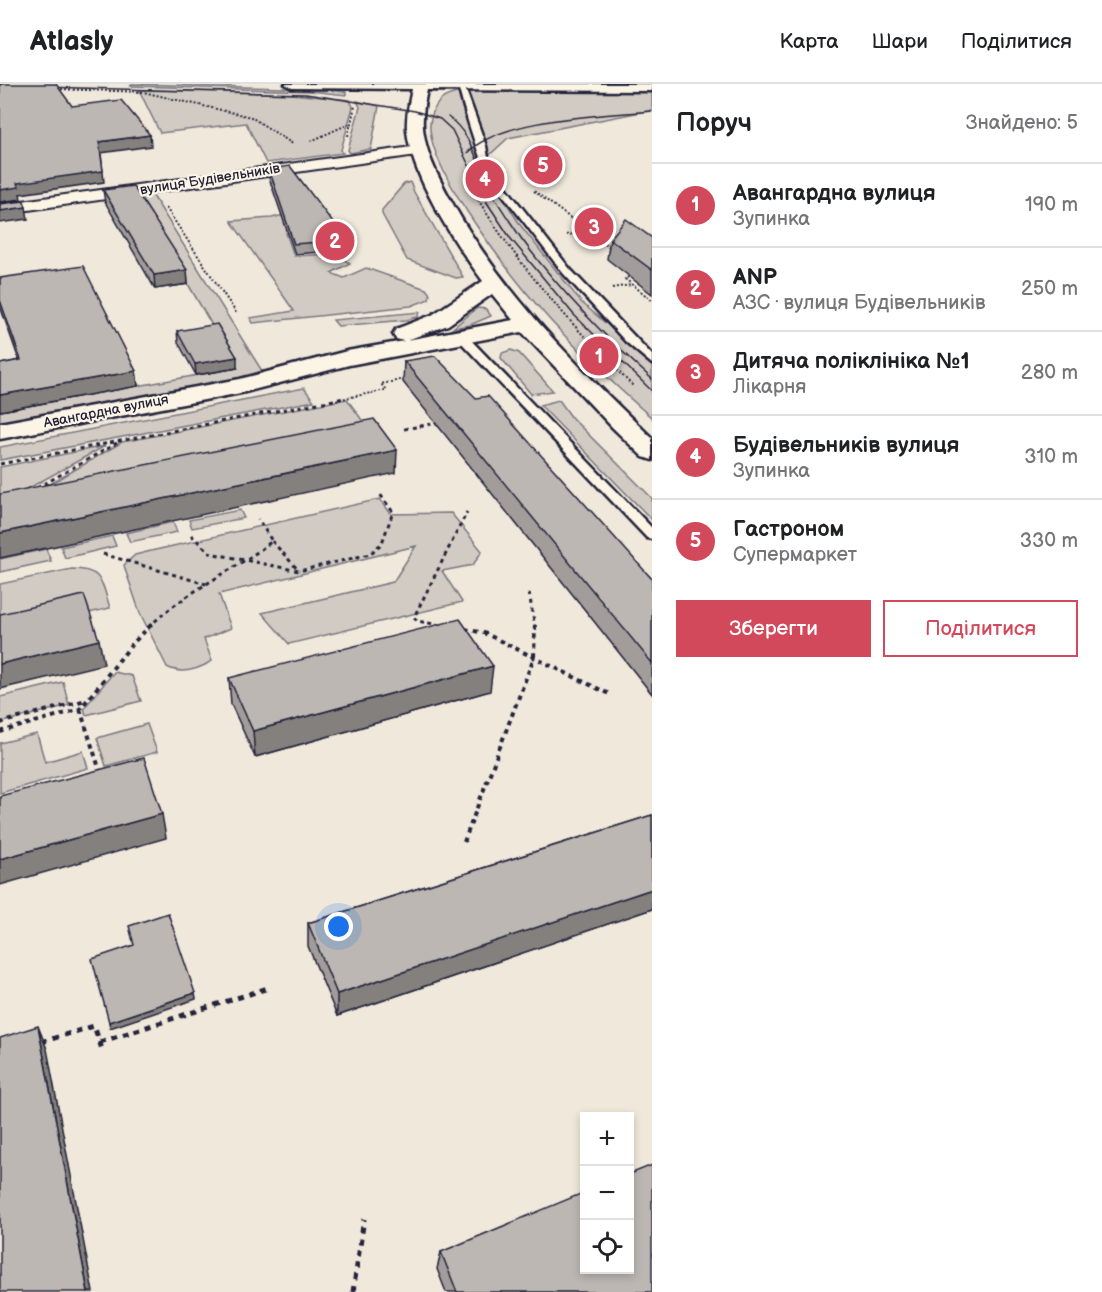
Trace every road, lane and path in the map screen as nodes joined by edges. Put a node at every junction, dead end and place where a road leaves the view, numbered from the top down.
1 (292, 84) edge
2 (353, 85) edge
3 (421, 85) edge
4 (461, 85) edge
5 (652, 87) edge
6 (48, 88) edge
7 (345, 145) dead end
8 (298, 147) dead end
9 (419, 151) junction
10 (532, 189) dead end
11 (163, 202) dead end
12 (0, 208) edge
13 (590, 231) junction
14 (566, 235) dead end
15 (615, 251) edge
16 (640, 271) edge
17 (494, 283) junction
18 (652, 300) edge
19 (237, 314) dead end
20 (528, 324) junction
21 (461, 336) junction
22 (347, 358) junction
23 (652, 361) edge
24 (413, 378) edge
25 (448, 421) edge
26 (404, 429) dead end
27 (0, 431) edge
28 (121, 441) junction
29 (652, 452) edge
30 (0, 464) edge
31 (30, 492) edge
32 (379, 493) dead end
33 (467, 512) dead end
34 (258, 519) dead end
35 (191, 535) dead end
36 (652, 535) edge
37 (272, 541) junction
38 (103, 554) dead end
39 (247, 561) junction
40 (299, 571) junction
41 (206, 584) junction
42 (529, 593) dead end
43 (451, 627) edge
44 (462, 629) edge
45 (534, 657) junction
46 (611, 695) dead end
47 (88, 699) junction
48 (80, 709) junction
49 (0, 723) edge
50 (0, 732) edge
51 (102, 779) edge
52 (464, 842) dead end
53 (268, 988) dead end
54 (100, 1042) junction
55 (32, 1044) edge
56 (103, 1052) dead end
57 (364, 1219) dead end
58 (352, 1292) edge

1 - 2 main road
2 - 3 main road
2 - 7 path
3 - 4 main road
3 - 9 main road
4 - 5 main road
4 - 23 lane
6 - 8 path
9 - 12 street, вулиця Будівельників
9 - 17 main road
10 - 13 path
11 - 19 path
13 - 14 path
13 - 15 path
16 - 18 path
17 - 20 main road
17 - 22 main road
20 - 21 main road, Авангардна вулиця
20 - 29 main road
21 - 22 main road, Авангардна вулиця
21 - 36 lane
22 - 27 main road, Авангардна вулиця
24 - 28 path
25 - 26 path
28 - 30 path
28 - 31 path
32 - 40 path
33 - 43 path
34 - 37 path
35 - 39 path
37 - 39 path
37 - 40 path
38 - 41 path
39 - 40 path
39 - 41 path
41 - 47 path
42 - 45 path
44 - 45 path
45 - 46 path
45 - 52 path
47 - 48 path
47 - 49 path
48 - 50 path
48 - 51 path
53 - 54 path
54 - 55 path
54 - 56 path
57 - 58 path

